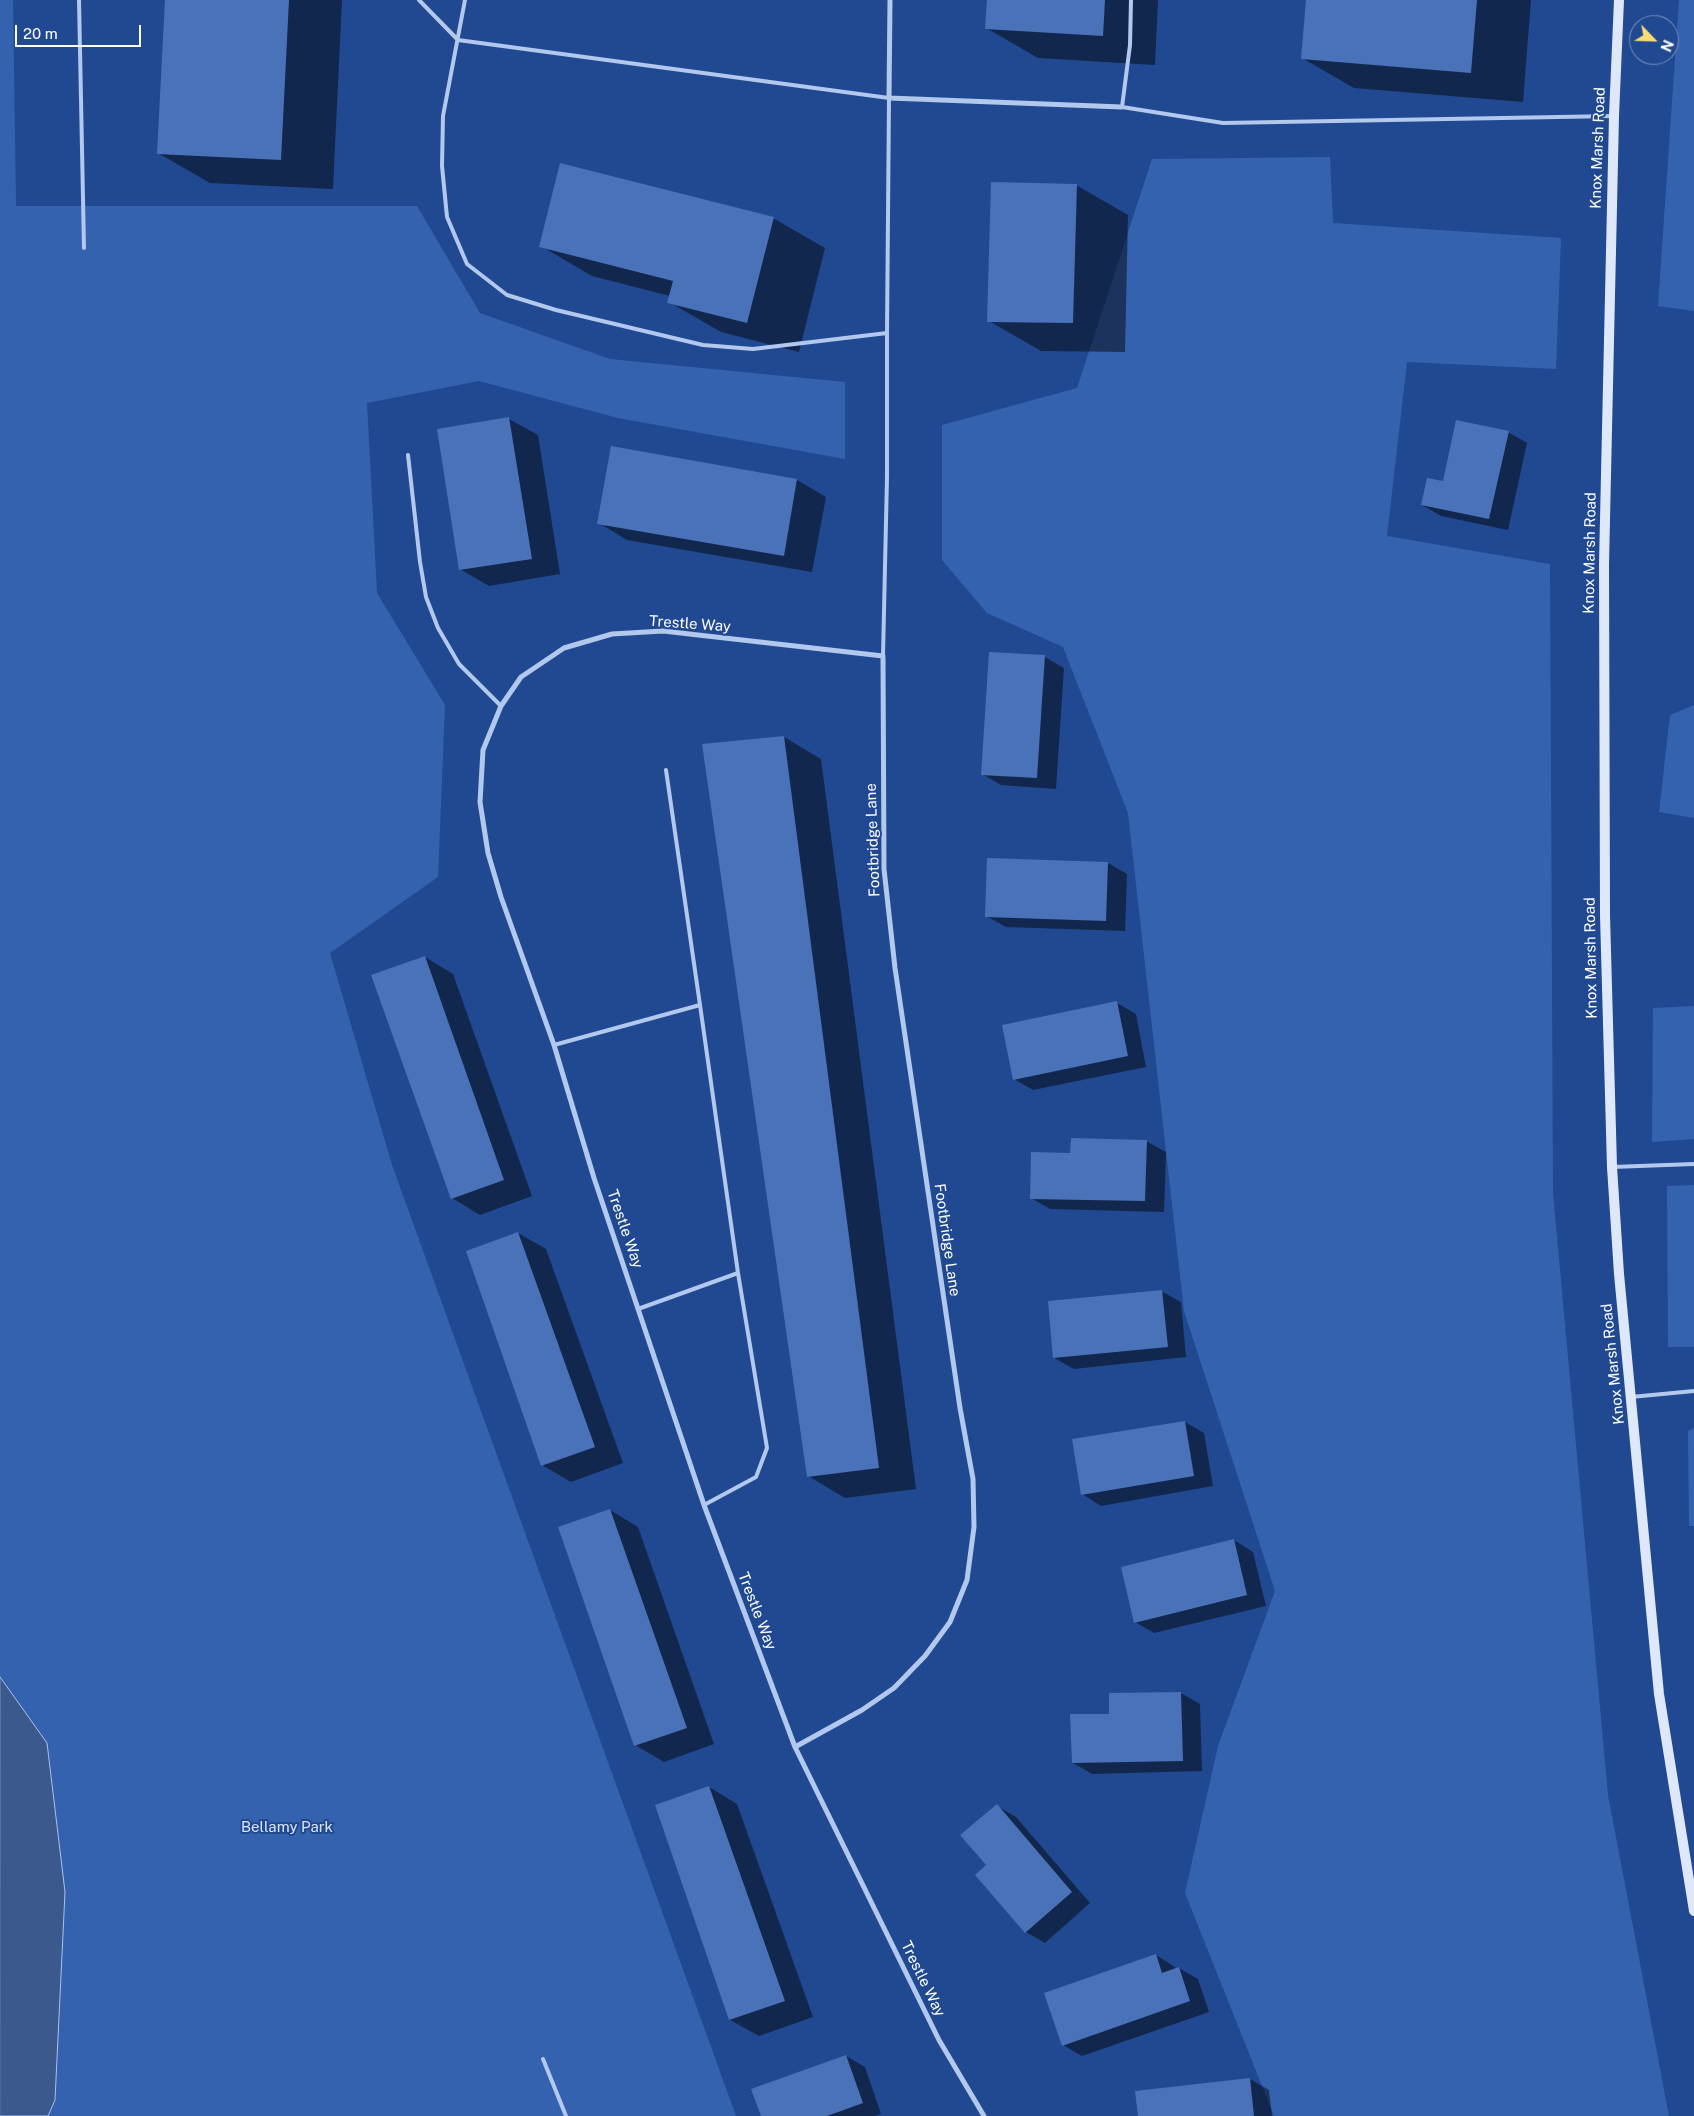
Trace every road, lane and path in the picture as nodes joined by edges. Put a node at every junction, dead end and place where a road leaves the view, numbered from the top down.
1 (78, 0) edge
2 (419, 0) edge
3 (466, 0) edge
4 (890, 0) edge
5 (1132, 0) edge
6 (1619, 0) edge
7 (458, 40) junction
8 (888, 98) junction
9 (1122, 107) junction
10 (1614, 116) junction
11 (84, 248) dead end
12 (887, 333) junction
13 (408, 455) dead end
14 (883, 656) junction
15 (501, 706) junction
16 (666, 770) dead end
17 (700, 1005) junction
18 (554, 1045) junction
19 (1694, 1164) edge
20 (1612, 1167) junction
21 (738, 1273) junction
22 (638, 1309) junction
23 (1694, 1391) edge
24 (1631, 1397) junction
25 (704, 1505) junction
26 (795, 1747) junction
27 (1694, 1911) edge
28 (543, 2059) dead end
29 (566, 2116) edge
30 (984, 2116) edge

1 - 11 lane
2 - 7 lane
3 - 7 lane
4 - 8 street
5 - 9 lane
6 - 10 main road, Knox Marsh Road
7 - 8 lane
7 - 12 lane
8 - 9 street
8 - 12 lane
9 - 10 lane
10 - 20 main road, Knox Marsh Road
12 - 14 lane
13 - 15 lane
14 - 15 street, Trestle Way
14 - 26 street, Footbridge Lane
15 - 18 street, Trestle Way
16 - 17 lane
17 - 18 lane
17 - 21 lane
18 - 22 street, Trestle Way
19 - 20 lane
20 - 24 main road, Knox Marsh Road
21 - 22 lane
21 - 25 lane
22 - 25 street, Trestle Way
23 - 24 lane
24 - 27 main road, Knox Marsh Road
25 - 26 street, Trestle Way
26 - 30 street, Trestle Way
28 - 29 lane

